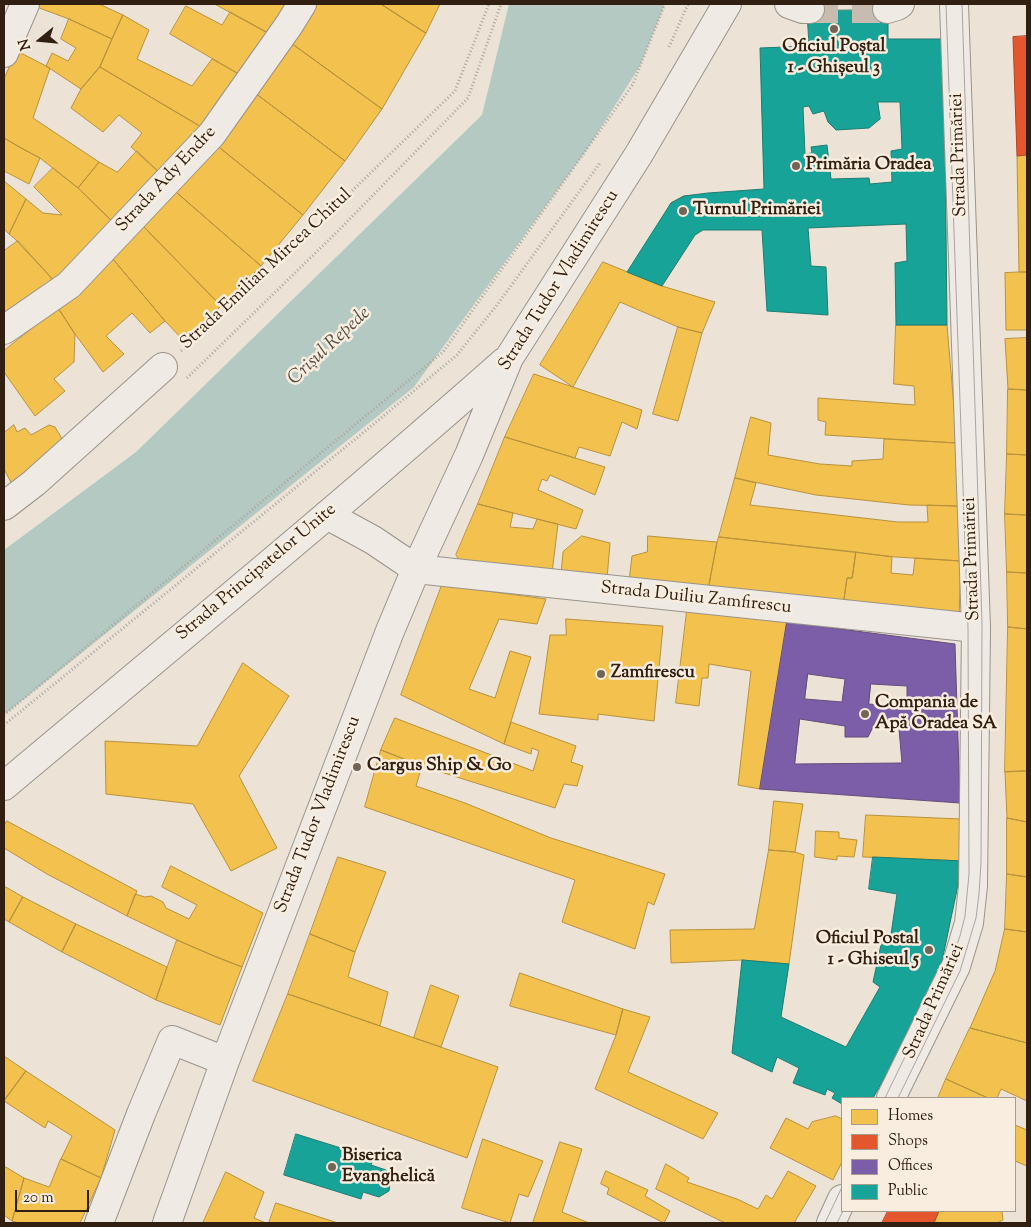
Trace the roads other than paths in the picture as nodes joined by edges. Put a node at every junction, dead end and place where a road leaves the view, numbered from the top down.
1 (25, 4) edge
2 (302, 4) edge
3 (727, 4) edge
4 (954, 4) edge
5 (4, 53) edge
6 (4, 330) edge
7 (509, 358) junction
8 (173, 375) road end
9 (4, 506) edge
10 (328, 514) junction
11 (416, 570) junction
12 (976, 628) junction
13 (4, 786) edge
14 (225, 1061) junction
15 (891, 1097) edge
16 (841, 1201) edge
17 (99, 1223) edge
18 (167, 1223) edge
19 (831, 1223) edge

1 - 5 street
2 - 6 street, Strada Ady Endre
3 - 7 street, Strada Tudor Vladimirescu
4 - 12 street, Strada Primăriei
7 - 10 street, Strada Principatelor Unite
7 - 11 street, Strada Tudor Vladimirescu
8 - 9 street
10 - 11 street
10 - 13 street, Strada Principatelor Unite
11 - 12 street, Strada Duiliu Zamfirescu
11 - 14 street, Strada Tudor Vladimirescu
12 - 15 street, Strada Primăriei
14 - 17 street
14 - 18 street, Strada Tudor Vladimirescu
16 - 19 street

